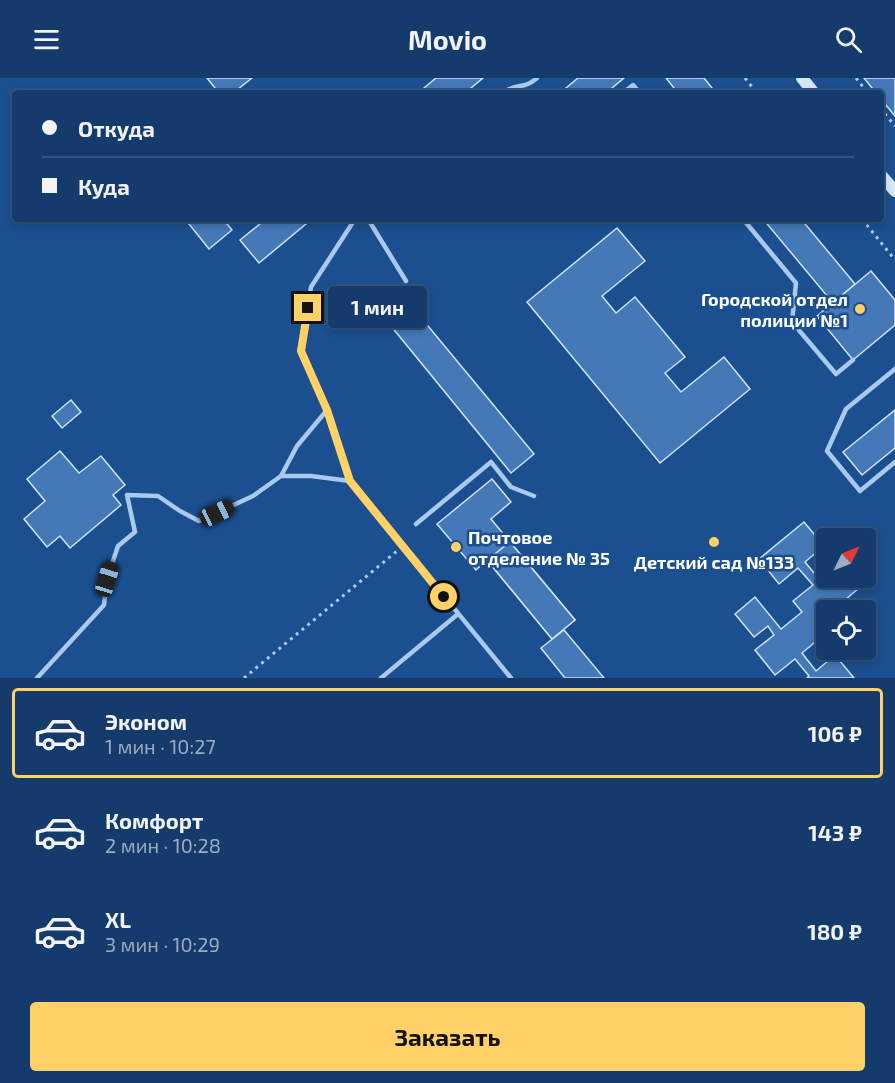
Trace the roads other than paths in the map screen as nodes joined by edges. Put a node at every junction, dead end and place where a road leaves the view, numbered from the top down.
1 (537, 78) edge
2 (802, 78) edge
3 (526, 87) junction
4 (506, 90) edge
5 (529, 90) edge
6 (812, 90) edge
7 (884, 179) edge
8 (895, 191) edge
9 (354, 222) edge
10 (370, 222) edge
11 (745, 222) edge
12 (406, 281) dead end
13 (853, 360) dead end
14 (895, 369) edge
15 (327, 410) junction
16 (895, 462) edge
17 (281, 476) junction
18 (350, 481) junction
19 (534, 496) dead end
20 (416, 524) dead end
21 (458, 614) junction
22 (37, 678) edge
23 (381, 678) edge
24 (511, 678) edge

1 - 3 lane
2 - 6 main road
3 - 4 lane
3 - 5 lane
7 - 8 main road
9 - 15 lane
10 - 12 lane
11 - 13 lane
14 - 16 lane
15 - 17 lane
15 - 18 lane
17 - 18 lane
17 - 22 lane
18 - 21 lane
19 - 20 lane
21 - 23 lane
21 - 24 lane

